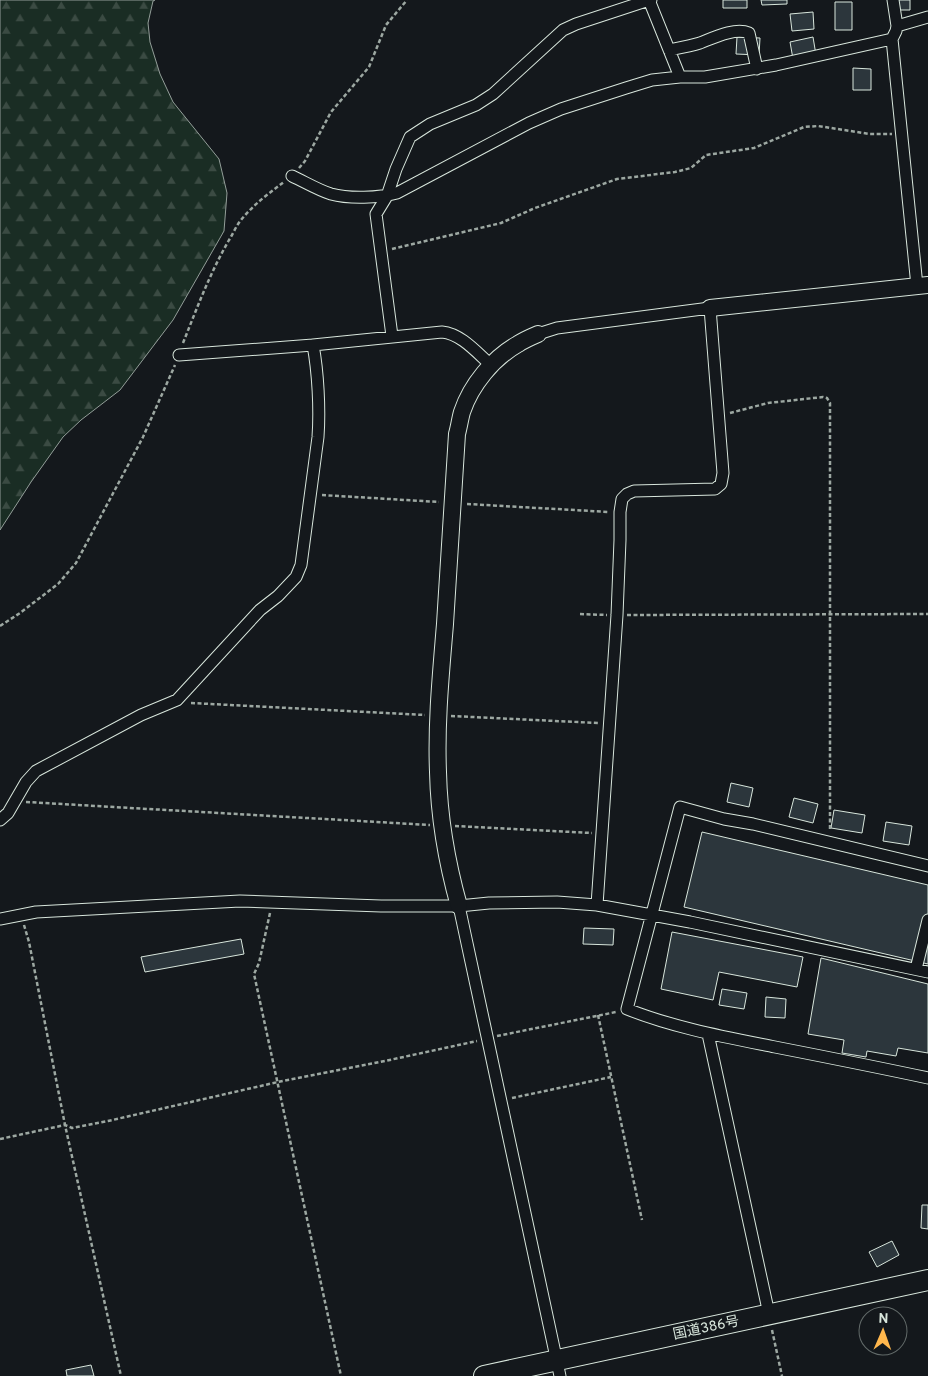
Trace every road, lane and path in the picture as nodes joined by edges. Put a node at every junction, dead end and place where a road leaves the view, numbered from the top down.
1 (407, 0) edge
2 (650, 0) edge
3 (893, 0) edge
4 (928, 17) edge
5 (897, 26) junction
6 (892, 39) junction
7 (669, 50) junction
8 (757, 69) junction
9 (680, 78) junction
10 (902, 134) junction
11 (292, 176) junction
12 (387, 196) junction
13 (380, 251) junction
14 (922, 285) edge
15 (710, 308) junction
16 (538, 334) joint
17 (392, 336) junction
18 (313, 345) junction
19 (179, 355) junction
20 (492, 366) junction
21 (718, 415) junction
22 (580, 614) dead end
23 (831, 614) junction
24 (928, 614) edge
25 (617, 615) junction
26 (0, 626) edge
27 (177, 700) junction
28 (438, 715) junction
29 (609, 724) junction
30 (14, 802) junction
31 (0, 820) edge
32 (442, 826) junction
33 (602, 833) junction
34 (830, 842) junction
35 (928, 866) edge
36 (271, 901) junction
37 (597, 904) junction
38 (459, 906) junction
39 (21, 914) junction
40 (652, 915) junction
41 (0, 919) edge
42 (928, 920) edge
43 (916, 970) junction
44 (928, 972) edge
45 (627, 1010) junction
46 (598, 1016) junction
47 (708, 1034) junction
48 (487, 1038) junction
49 (611, 1077) junction
50 (928, 1078) edge
51 (278, 1082) junction
52 (500, 1101) junction
53 (65, 1125) junction
54 (0, 1139) edge
55 (642, 1220) dead end
56 (928, 1280) edge
57 (769, 1314) junction
58 (558, 1368) edge
59 (121, 1376) edge
60 (341, 1376) edge
61 (484, 1376) edge
62 (782, 1376) edge

1 - 11 path
2 - 7 street
2 - 12 street
3 - 5 street
4 - 5 street
5 - 6 street
6 - 8 street
6 - 10 street
7 - 8 street
7 - 9 street
8 - 9 street
9 - 12 street
10 - 13 path
10 - 14 street
11 - 12 street
11 - 19 path
12 - 13 street
13 - 17 street
14 - 15 street
15 - 16 street
15 - 21 street
16 - 20 street
17 - 18 street
17 - 20 street
18 - 19 street
18 - 27 street
19 - 26 path
20 - 28 street
21 - 23 path
21 - 25 street
22 - 25 path
23 - 24 path
23 - 25 path
23 - 34 path
25 - 29 street
27 - 28 path
27 - 30 street
28 - 29 path
28 - 32 street
29 - 33 street
30 - 31 street
30 - 32 path
32 - 33 path
32 - 38 street
33 - 37 street
34 - 35 street
34 - 40 street
36 - 38 street
36 - 39 street
36 - 51 path
37 - 38 street
37 - 40 street
38 - 48 street
39 - 41 street
39 - 53 path
40 - 43 street
40 - 45 street
42 - 43 street
43 - 44 street
45 - 46 path
45 - 47 street
46 - 48 path
46 - 49 path
47 - 50 street
47 - 57 street
48 - 51 path
48 - 52 street
49 - 52 path
49 - 55 path
51 - 53 path
51 - 60 path
52 - 58 street
53 - 54 path
53 - 59 path
56 - 57 highway, 国道386号
57 - 58 highway, 国道386号
57 - 62 path
58 - 61 highway, 国道386号

